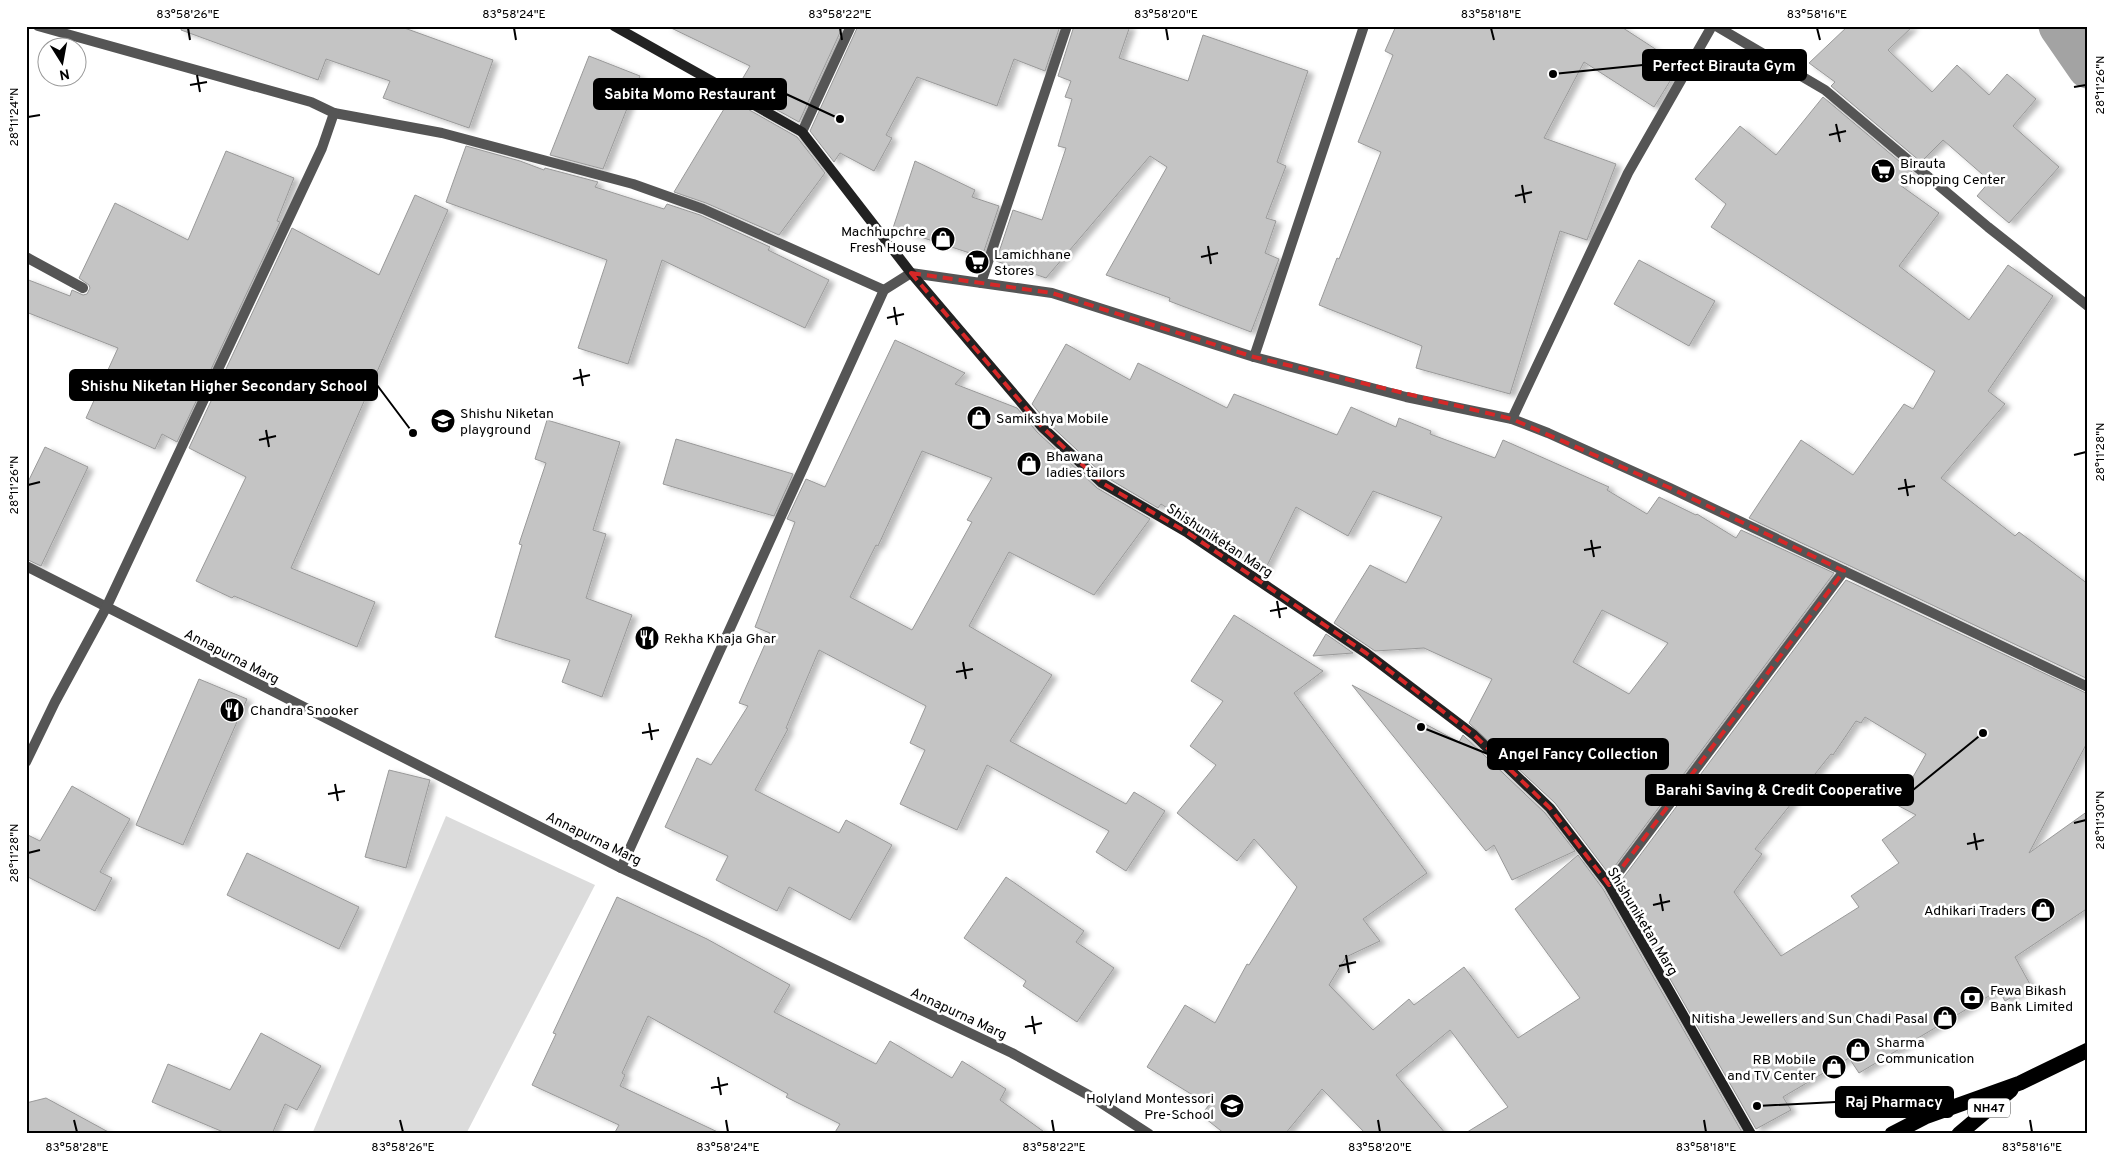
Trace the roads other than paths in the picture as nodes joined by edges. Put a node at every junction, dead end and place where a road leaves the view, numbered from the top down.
1 (38, 26) edge
2 (614, 26) edge
3 (851, 26) edge
4 (1067, 26) edge
5 (1364, 26) edge
6 (1712, 26) edge
7 (1716, 26) edge
8 (334, 113) junction
9 (802, 132) junction
10 (26, 256) edge
11 (911, 273) junction
12 (981, 282) junction
13 (83, 288) dead end
14 (884, 290) junction
15 (2088, 306) edge
16 (1254, 357) junction
17 (1512, 419) junction
18 (26, 566) edge
19 (1844, 571) junction
20 (106, 608) junction
21 (2088, 687) edge
22 (26, 762) edge
23 (622, 868) junction
24 (1609, 885) junction
25 (2088, 1050) edge
26 (2020, 1082) junction
27 (1149, 1134) edge
28 (1752, 1134) edge
29 (1892, 1134) edge
30 (1959, 1134) edge

1 - 8 street
2 - 9 street, Shishuniketan Marg
3 - 9 street
4 - 12 street
5 - 16 street
6 - 17 street
7 - 15 street
8 - 14 street
8 - 20 street
9 - 11 street, Shishuniketan Marg
10 - 13 street
11 - 12 street
11 - 14 street
11 - 24 street, Shishuniketan Marg
12 - 16 street
14 - 23 street
16 - 17 street
17 - 19 street
18 - 20 street, Annapurna Marg
19 - 21 street
19 - 24 street
20 - 22 street
20 - 23 street, Annapurna Marg
23 - 27 street, Annapurna Marg
24 - 28 street, Shishuniketan Marg
25 - 26 highway, NH47
26 - 29 highway, NH47
26 - 30 highway, NH47

